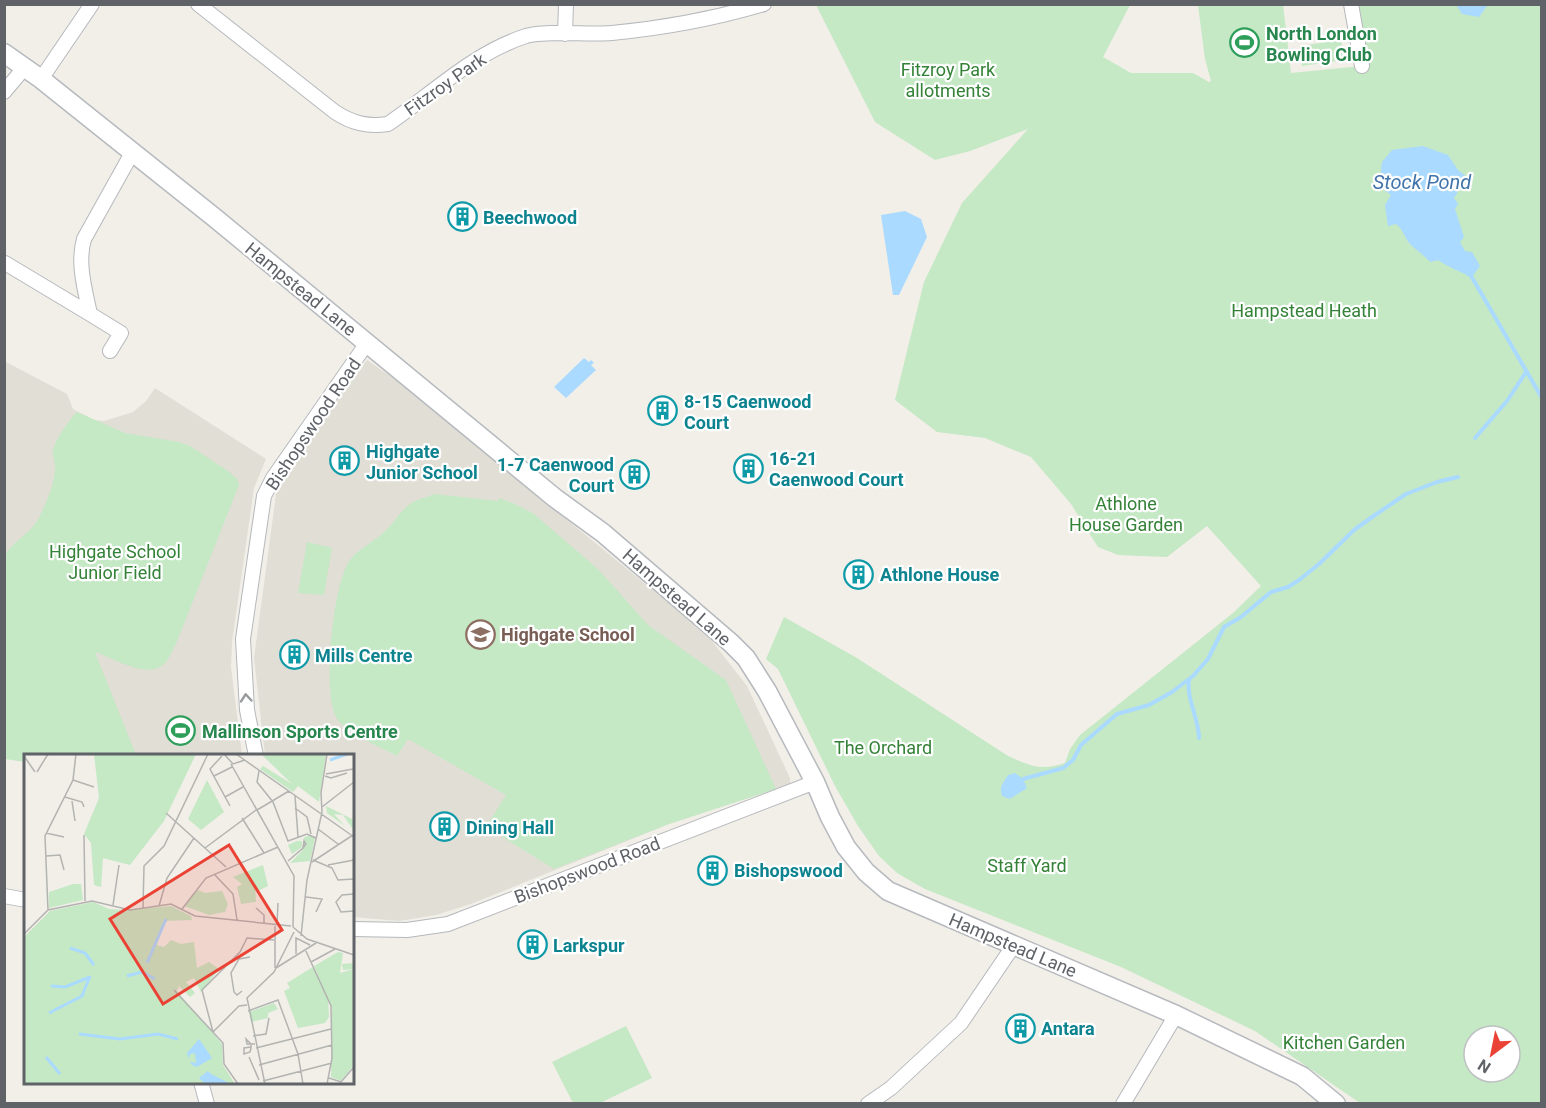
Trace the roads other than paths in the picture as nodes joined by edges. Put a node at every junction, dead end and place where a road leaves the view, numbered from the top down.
1 (92, 4) edge
2 (198, 4) edge
3 (566, 4) edge
4 (764, 4) edge
5 (1351, 4) edge
6 (565, 34) junction
7 (4, 53) edge
8 (1362, 66) dead end
9 (25, 67) junction
10 (41, 79) junction
11 (4, 92) edge
12 (132, 153) junction
13 (5, 263) edge
14 (90, 314) junction
15 (367, 343) junction
16 (110, 351) dead end
17 (256, 754) edge
18 (815, 782) junction
19 (4, 896) edge
20 (24, 900) edge
21 (354, 928) edge
22 (1014, 945) junction
23 (1176, 1015) junction
24 (201, 1084) edge
25 (207, 1104) edge
26 (868, 1104) edge
27 (1123, 1104) edge
28 (1336, 1104) edge

1 - 10 street
2 - 6 street, Fitzroy Park
3 - 6 street
4 - 6 street, Fitzroy Park
5 - 8 street
7 - 9 main road, Hampstead Lane
9 - 10 main road, Hampstead Lane
9 - 11 street
10 - 12 main road, Hampstead Lane
12 - 14 street
12 - 15 main road, Hampstead Lane
13 - 14 street
14 - 16 street
17 -> 15 street, Bishopswood Road
15 - 18 main road, Hampstead Lane
18 - 21 street, Bishopswood Road
18 - 22 main road, Hampstead Lane
19 - 20 street
22 - 23 main road, Hampstead Lane
22 - 26 street
23 - 27 street
23 - 28 main road, Hampstead Lane
24 - 25 street

